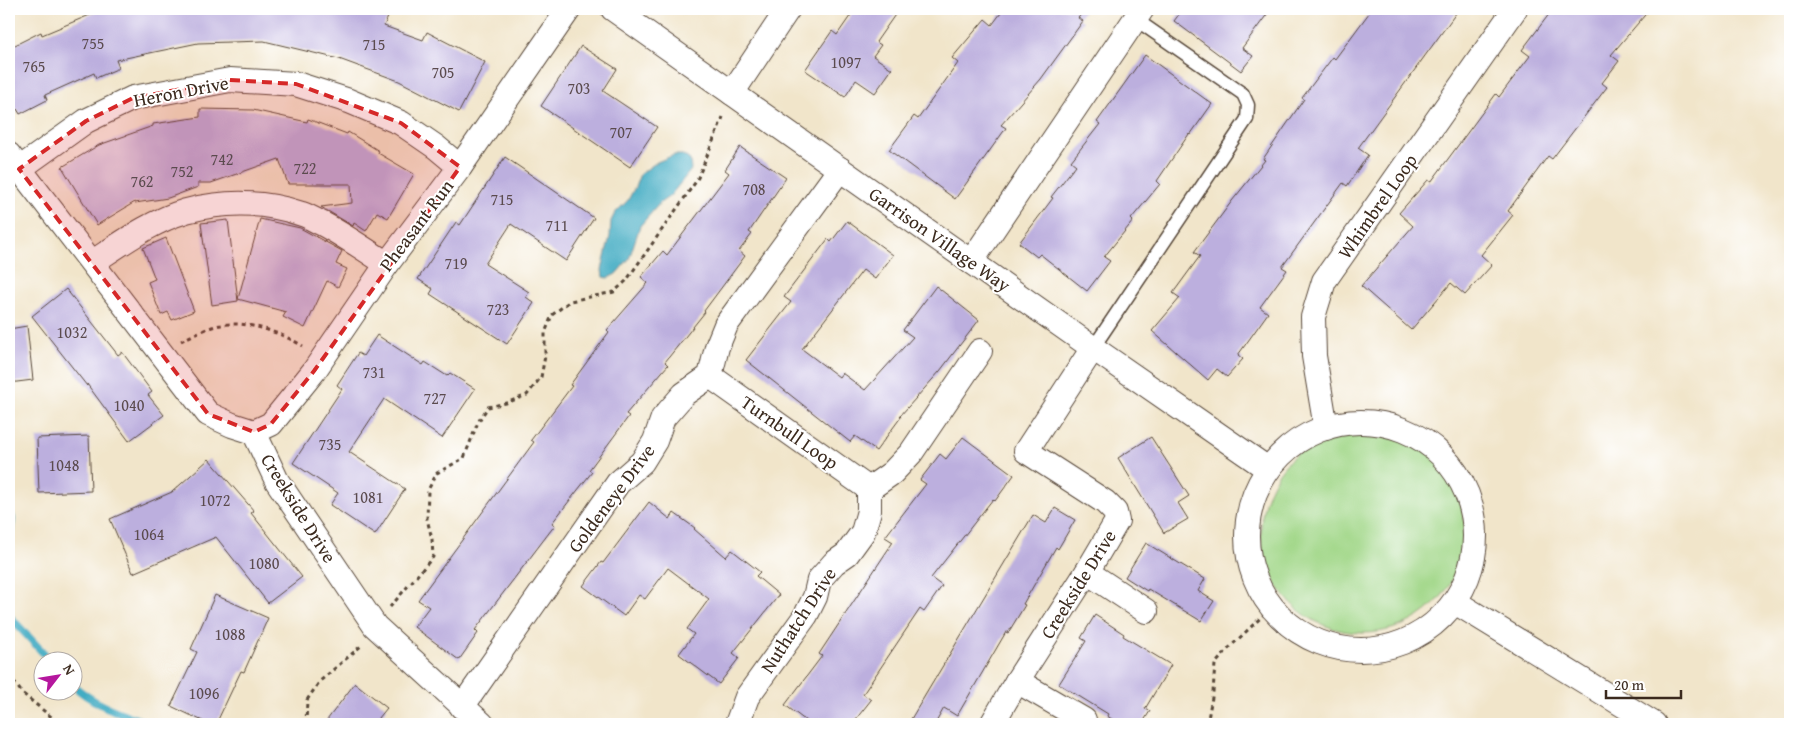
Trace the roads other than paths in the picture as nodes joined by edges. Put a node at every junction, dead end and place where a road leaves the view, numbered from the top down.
1 (569, 9) edge
2 (612, 9) edge
3 (788, 9) edge
4 (1515, 9) edge
5 (1139, 14) edge
6 (732, 93) junction
7 (14, 162) edge
8 (460, 167) junction
9 (840, 169) junction
10 (93, 262) junction
11 (971, 262) junction
12 (388, 264) junction
13 (1094, 348) junction
14 (980, 351) dead end
15 (710, 376) junction
16 (1326, 428) junction
17 (254, 432) junction
18 (1268, 469) junction
19 (869, 488) junction
20 (1087, 572) junction
21 (1455, 602) junction
22 (1146, 611) dead end
23 (1018, 680) junction
24 (462, 707) junction
25 (1084, 720) dead end
26 (482, 724) edge
27 (737, 724) edge
28 (992, 724) edge
29 (1654, 724) edge

1 - 8 street, Pheasant Run
2 - 6 street, Garrison Village Way
3 - 6 street
4 - 16 street, Whimbrel Loop
5 - 11 street
5 - 13 lane
6 - 9 street, Garrison Village Way
7 - 8 street, Heron Drive
7 - 10 street, Creekside Drive
8 - 12 street, Pheasant Run
9 - 11 street, Garrison Village Way
9 - 15 street
10 - 12 street
10 - 17 street, Creekside Drive
11 - 13 street, Garrison Village Way
12 - 17 street, Pheasant Run
13 - 18 street, Garrison Village Way
13 - 20 street, Creekside Drive
14 - 19 street
15 - 19 street, Turnbull Loop
15 - 24 street, Goldeneye Drive
16 - 18 street
16 - 21 street
17 - 24 street, Creekside Drive
18 - 21 street
19 - 27 street, Nuthatch Drive
20 - 22 street
20 - 23 street, Creekside Drive
21 - 29 street
23 - 25 street
23 - 28 street, Creekside Drive
24 - 26 street, Creekside Drive

